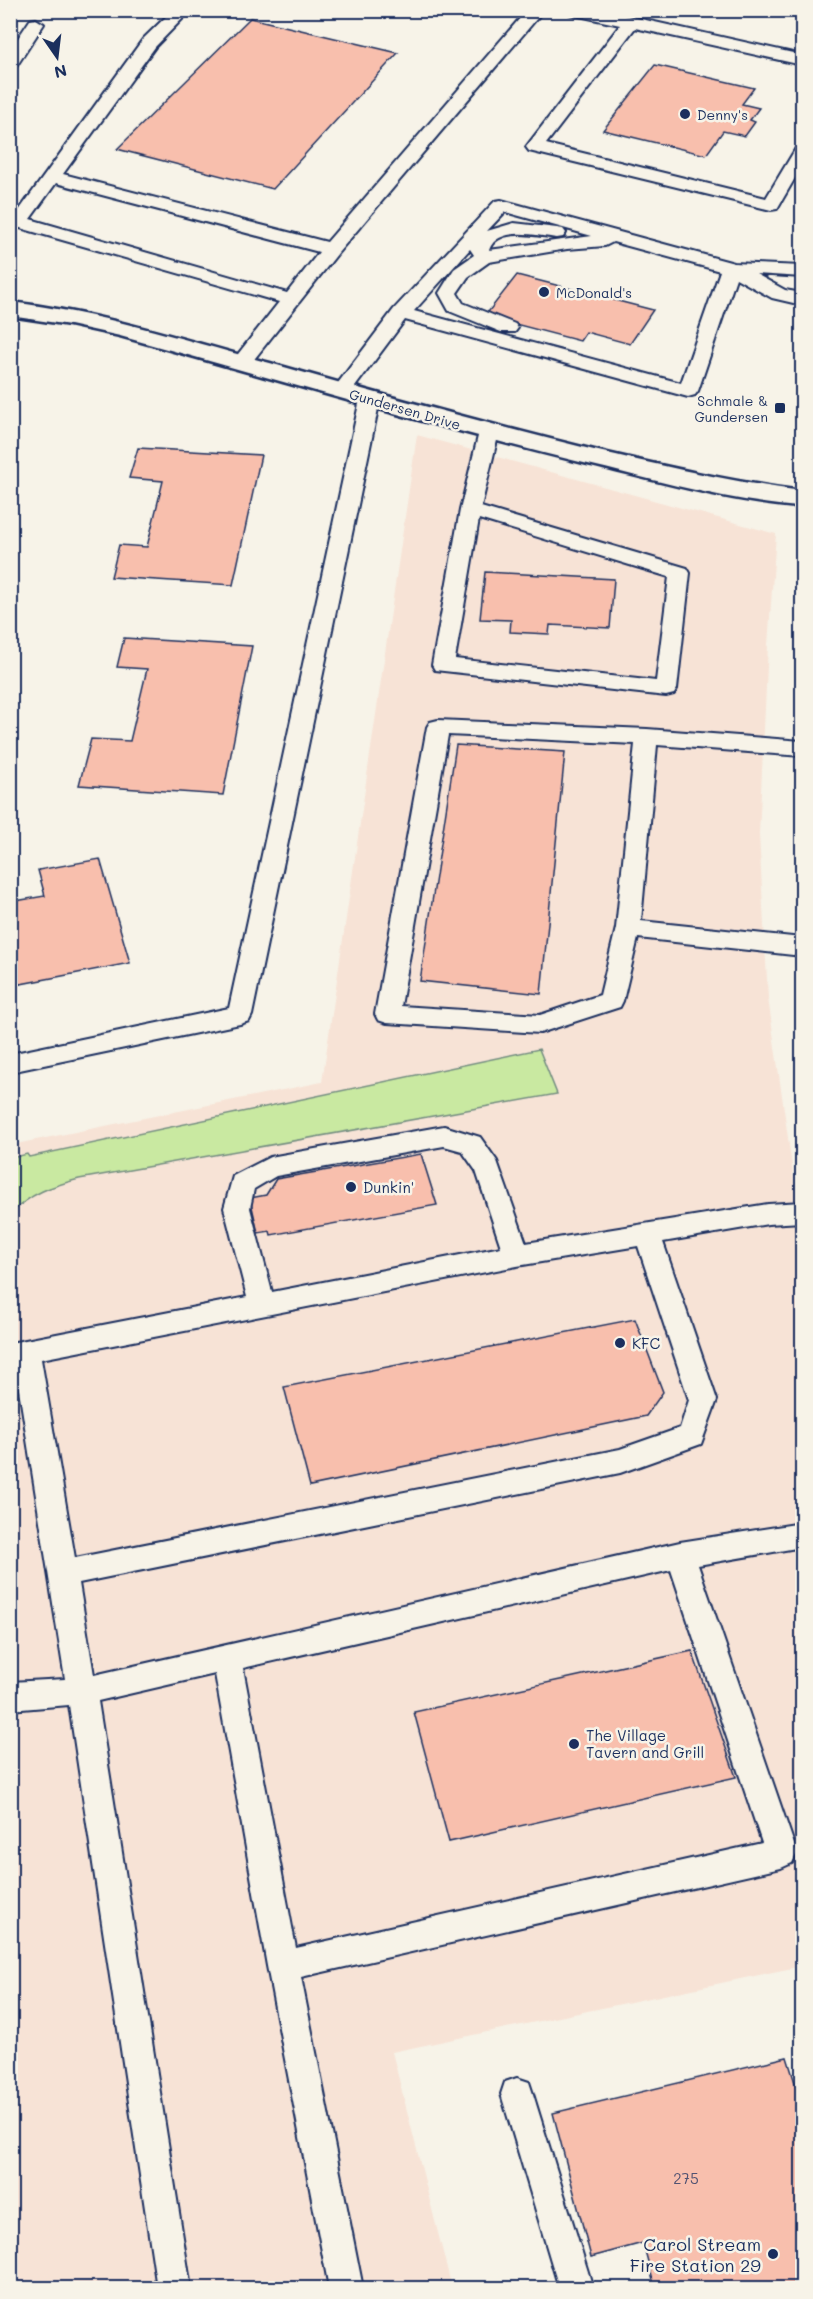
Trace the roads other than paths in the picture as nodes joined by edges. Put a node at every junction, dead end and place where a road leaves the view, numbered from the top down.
1 (183, 10) edge
2 (536, 10) edge
3 (576, 10) edge
4 (631, 22) junction
5 (19, 24) dead end
6 (802, 60) edge
7 (10, 63) edge
8 (802, 152) edge
9 (52, 177) junction
10 (626, 239) junction
11 (331, 249) junction
12 (730, 268) junction
13 (802, 271) edge
14 (802, 299) edge
15 (291, 300) junction
16 (10, 309) edge
17 (401, 313) junction
18 (241, 363) junction
19 (615, 371) junction
20 (342, 391) junction
21 (370, 399) junction
22 (489, 432) junction
23 (802, 500) edge
24 (470, 510) junction
25 (647, 737) junction
26 (802, 748) edge
27 (628, 928) junction
28 (802, 947) edge
29 (10, 1063) edge
30 (802, 1212) edge
31 (647, 1233) junction
32 (517, 1255) junction
33 (262, 1304) junction
34 (18, 1352) edge
35 (802, 1535) edge
36 (680, 1555) junction
37 (63, 1573) junction
38 (227, 1660) junction
39 (82, 1691) junction
40 (10, 1696) edge
41 (283, 1966) junction
42 (517, 2094) dead end
43 (174, 2289) edge
44 (346, 2289) edge
45 (576, 2289) edge

1 - 9 lane
2 - 11 lane
3 - 4 lane
4 - 6 lane
4 - 8 lane
5 - 7 lane
9 - 11 lane
9 - 15 lane
10 - 12 lane
10 - 17 lane
10 - 19 lane
11 - 15 lane
12 - 13 lane
12 - 14 lane
12 - 19 lane
15 - 18 lane
16 - 18 street, Gundersen Drive
17 - 19 lane
17 - 20 lane
18 - 20 street, Gundersen Drive
20 - 21 street, Gundersen Drive
21 - 22 street, Gundersen Drive
21 - 29 lane
22 - 23 street, Gundersen Drive
22 - 24 lane
24 - 24 lane
25 - 26 lane
25 - 27 lane
25 - 27 lane
27 - 28 lane
30 - 31 lane
31 - 32 lane
31 - 37 lane
32 - 33 lane
32 - 33 lane
33 - 34 lane
34 - 37 lane
35 - 36 lane
36 - 38 lane
36 - 41 lane
37 - 39 lane
38 - 39 lane
38 - 41 lane
39 - 40 lane
39 - 43 lane
41 - 44 lane
42 - 45 lane

